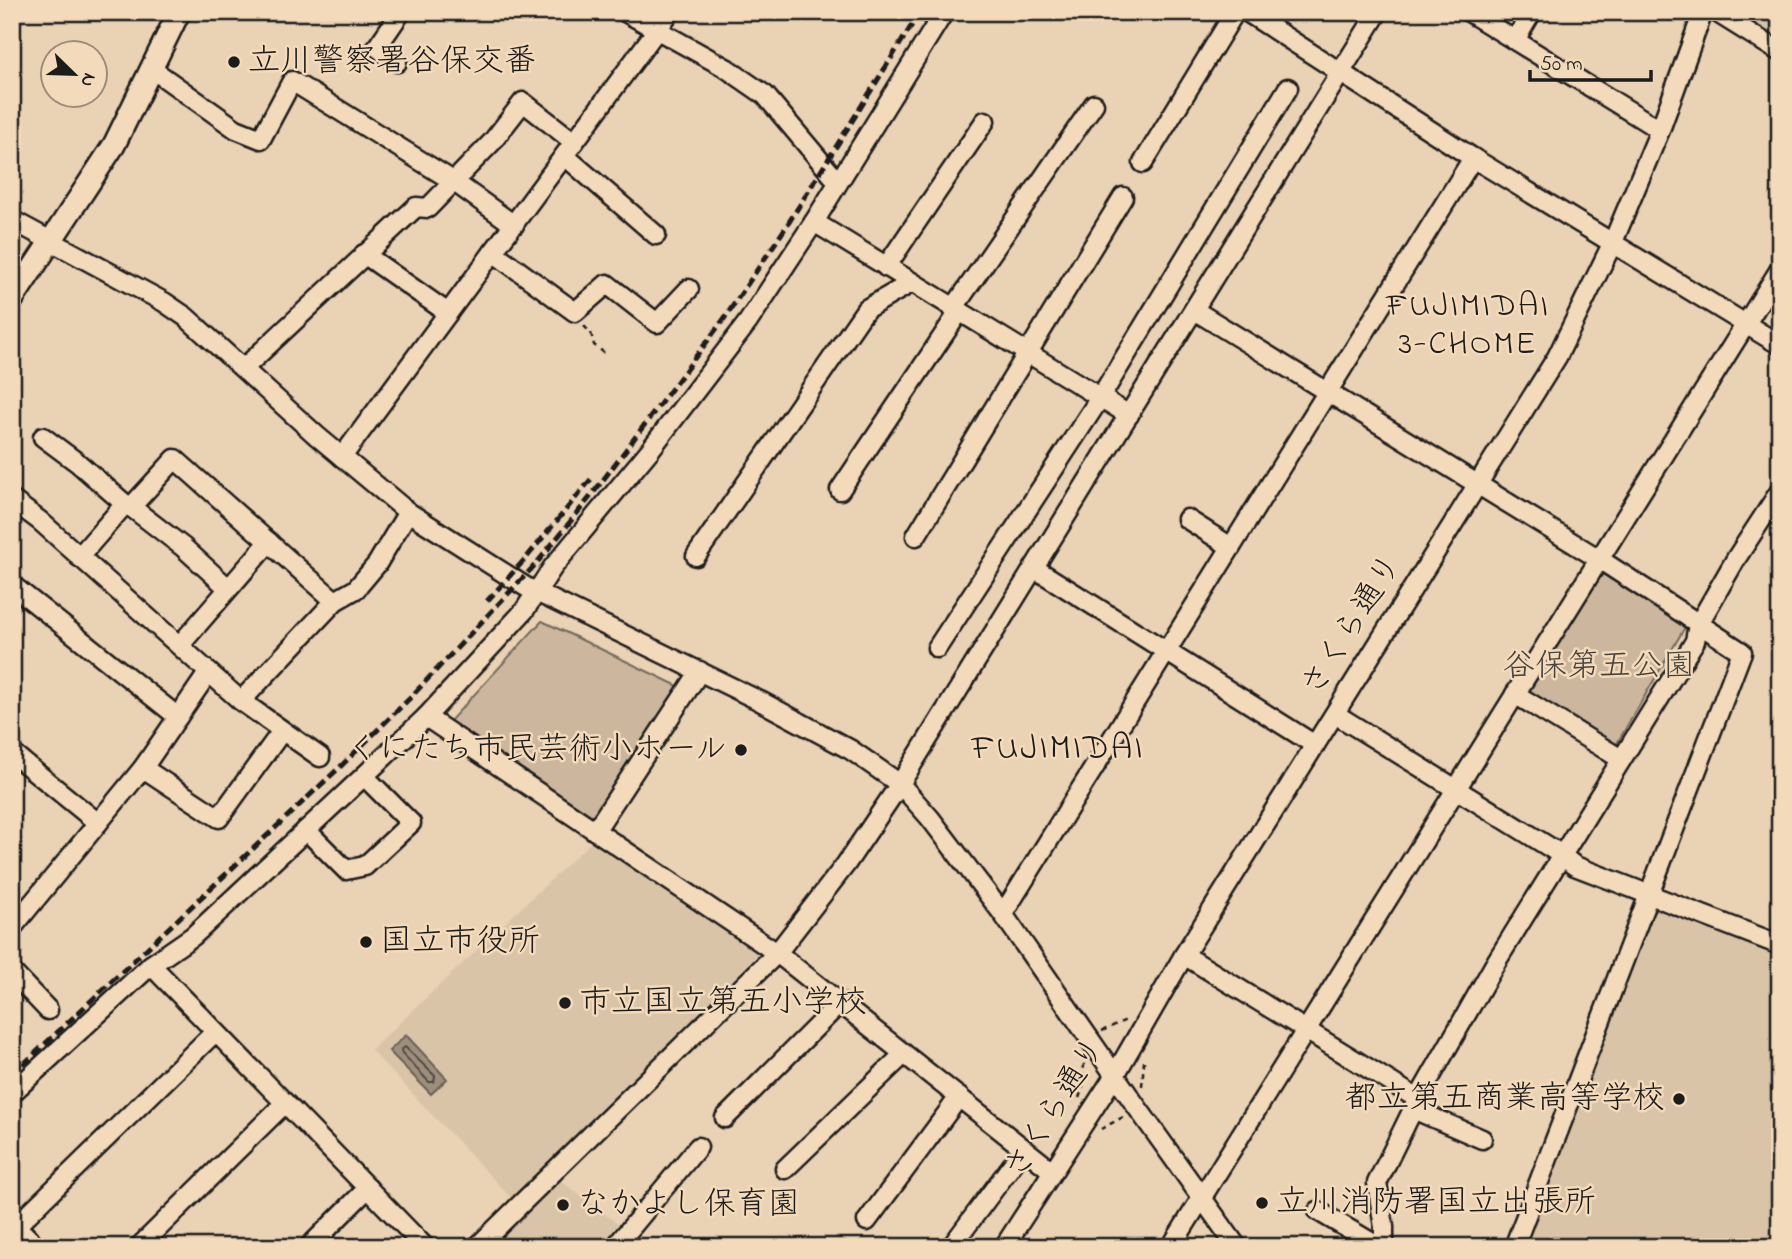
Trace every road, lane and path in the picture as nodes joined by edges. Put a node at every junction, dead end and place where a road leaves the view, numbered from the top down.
1 (179, 12) edge
2 (401, 12) edge
3 (625, 12) edge
4 (670, 12) edge
5 (944, 12) edge
6 (1235, 12) edge
7 (1247, 12) edge
8 (1378, 12) edge
9 (1469, 12) edge
10 (1532, 12) edge
11 (1703, 12) edge
12 (1716, 12) edge
13 (657, 31) junction
14 (1515, 40) junction
15 (1780, 52) edge
16 (397, 62) dead end
17 (152, 69) junction
18 (1340, 74) junction
19 (1288, 88) dead end
20 (1094, 104) dead end
21 (985, 121) dead end
22 (1660, 130) junction
23 (569, 149) junction
24 (1473, 158) junction
25 (1143, 163) dead end
26 (453, 181) junction
27 (838, 182) junction
28 (1123, 197) dead end
29 (12, 220) edge
30 (814, 222) junction
31 (514, 225) junction
32 (656, 235) dead end
33 (50, 241) junction
34 (1613, 242) junction
35 (493, 252) junction
36 (364, 254) junction
37 (886, 267) junction
38 (1780, 269) edge
39 (911, 283) junction
40 (689, 289) dead end
41 (12, 300) edge
42 (1194, 310) junction
43 (956, 311) junction
44 (575, 312) junction
45 (448, 313) junction
46 (1746, 324) junction
47 (1780, 345) edge
48 (607, 355) dead end
49 (1027, 355) junction
50 (244, 368) junction
51 (1328, 392) junction
52 (1100, 398) junction
53 (1129, 415) junction
54 (43, 438) dead end
55 (342, 457) junction
56 (1477, 484) junction
57 (840, 490) dead end
58 (1780, 491) edge
59 (12, 500) edge
60 (128, 506) junction
61 (408, 512) junction
62 (1187, 519) dead end
63 (916, 537) dead end
64 (270, 542) junction
65 (1231, 547) junction
66 (696, 556) dead end
67 (79, 558) junction
68 (1599, 559) junction
69 (1034, 568) junction
70 (12, 585) edge
71 (228, 588) junction
72 (538, 592) junction
73 (335, 601) junction
74 (1698, 625) junction
75 (180, 645) junction
76 (937, 648) dead end
77 (1167, 651) junction
78 (700, 671) junction
79 (208, 673) junction
80 (1515, 694) junction
81 (241, 701) junction
82 (1335, 713) junction
83 (178, 717) junction
84 (426, 717) junction
85 (282, 731) junction
86 (1315, 745) junction
87 (12, 753) edge
88 (320, 757) dead end
89 (1622, 759) junction
90 (143, 768) junction
91 (364, 776) junction
92 (900, 784) junction
93 (1456, 789) junction
94 (98, 823) junction
95 (306, 830) junction
96 (595, 831) junction
97 (1560, 857) junction
98 (1647, 894) junction
99 (1003, 914) junction
100 (12, 928) edge
101 (1780, 945) edge
102 (777, 953) junction
103 (1184, 955) junction
104 (151, 965) junction
105 (12, 972) edge
106 (840, 1003) junction
107 (48, 1010) dead end
108 (1306, 1030) junction
109 (215, 1032) junction
110 (904, 1054) junction
111 (1085, 1056) dead end
112 (1144, 1060) dead end
113 (1115, 1075) junction
114 (1142, 1092) dead end
115 (12, 1093) edge
116 (959, 1097) junction
117 (1079, 1100) dead end
118 (285, 1103) junction
119 (1416, 1104) junction
120 (1125, 1116) dead end
121 (725, 1118) dead end
122 (1108, 1125) dead end
123 (1482, 1139) dead end
124 (698, 1147) dead end
125 (1024, 1149) junction
126 (785, 1169) dead end
127 (1052, 1171) junction
128 (368, 1188) junction
129 (1202, 1198) junction
130 (1318, 1211) dead end
131 (867, 1221) dead end
132 (14, 1224) edge
133 (37, 1247) edge
134 (139, 1247) edge
135 (309, 1247) edge
136 (425, 1247) edge
137 (477, 1247) edge
138 (615, 1247) edge
139 (951, 1247) edge
140 (1004, 1247) edge
141 (1171, 1247) edge
142 (1237, 1247) edge
143 (1382, 1247) edge
144 (1514, 1247) edge

1 - 17 main road
2 - 16 street
3 - 13 street
4 - 13 street
5 - 27 street
6 - 25 street
7 - 18 street
8 - 18 street
9 - 14 street
10 - 14 street
11 - 22 street, さくら通り
12 - 15 street
13 - 23 street
13 - 27 street
14 - 22 street
17 - 26 street
17 - 33 main road
18 - 24 street
18 - 42 street
19 - 52 street
20 - 43 street
21 - 37 street
22 - 34 street, さくら通り
23 - 26 street
23 - 31 street
23 - 32 street
24 - 34 street
24 - 51 street
26 - 31 street
26 - 36 street
27 - 30 street
28 - 49 street
29 - 33 street
30 - 37 street
30 - 72 street
31 - 35 street
33 - 41 main road
33 - 50 street
34 - 46 street
34 - 56 street, さくら通り
35 - 44 street
35 - 45 street
36 - 45 street
36 - 50 street
37 - 39 street
38 - 46 street
39 - 43 street
39 - 66 street
40 - 44 street
42 - 51 street
42 - 53 street
43 - 49 street
43 - 57 street
44 - 48 path
45 - 55 street
46 - 47 street
46 - 68 street
49 - 52 street
49 - 63 street
50 - 55 street
51 - 56 street
51 - 65 street
52 - 53 street
52 - 76 street
53 - 69 street
54 - 60 street
55 - 61 street
56 - 68 street
56 - 82 street, さくら通り
58 - 74 street
59 - 67 street
60 - 64 street
60 - 67 street
60 - 71 street
61 - 72 street
61 - 73 street
62 - 65 street
64 - 71 street
64 - 73 street
65 - 77 street
67 - 75 street
68 - 74 street
68 - 80 street
69 - 77 street
69 - 92 street
70 - 83 street
71 - 75 street
72 - 78 street
72 - 84 street
73 - 81 street
74 - 89 street
74 - 98 street
75 - 79 street
77 - 86 street
77 - 99 street
78 - 92 street
78 - 96 street
79 - 81 street
79 - 83 street
80 - 89 street
80 - 93 street
81 - 85 street
82 - 86 street, さくら通り
82 - 93 street
83 - 90 street
84 - 91 street
84 - 96 street
85 - 88 street
85 - 90 street
86 - 103 street, さくら通り
87 - 94 street
89 - 97 street
90 - 94 street
91 - 95 street
91 - 95 street
92 - 99 street
92 - 102 street
93 - 97 street
93 - 108 street
94 - 100 street
95 - 104 street
96 - 102 street
97 - 98 street
97 - 119 street
98 - 101 street
98 - 144 street
99 - 113 street
102 - 106 street
102 - 137 street
103 - 108 street
103 - 113 street, さくら通り
104 - 109 street
104 - 115 street
105 - 107 street
106 - 110 street
106 - 121 street
108 - 119 street
108 - 129 street
109 - 118 street
109 - 132 street
110 - 116 street
110 - 126 street
111 - 117 path
112 - 114 path
113 - 127 street, さくら通り
113 - 129 street
116 - 125 street
116 - 131 street
118 - 128 street
118 - 134 street
119 - 123 street
119 - 143 street
120 - 122 path
124 - 138 street
125 - 127 street
125 - 139 street
127 - 140 street, さくら通り
128 - 135 street
128 - 136 street
129 - 141 street
129 - 142 street
130 - 143 street
132 - 133 street

